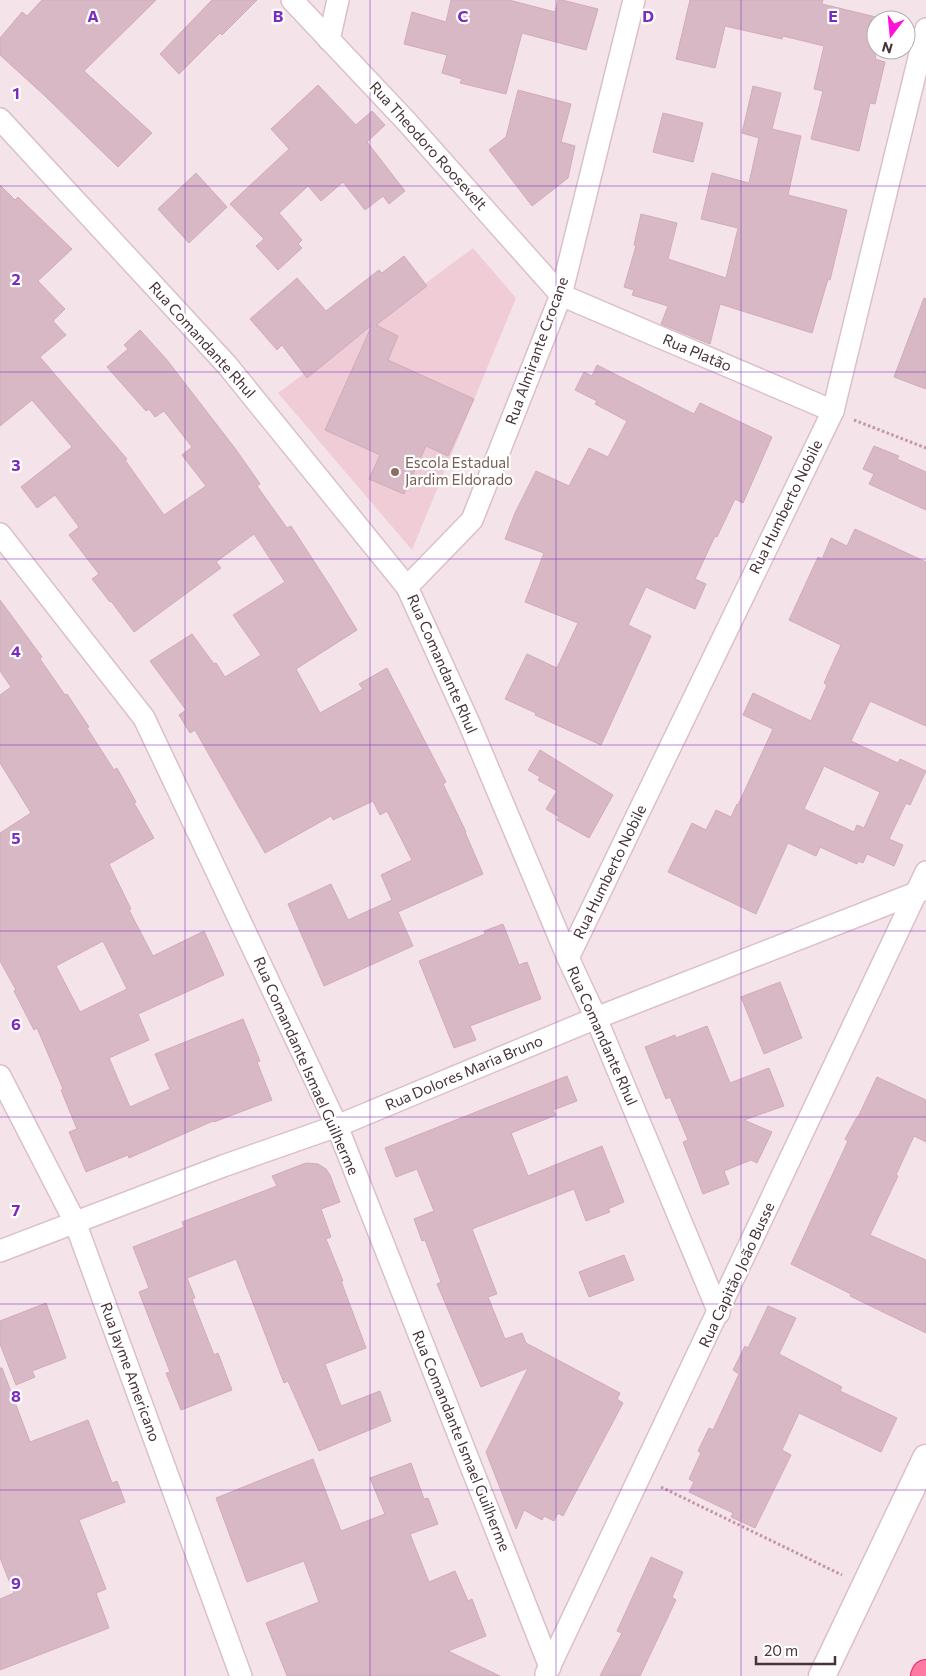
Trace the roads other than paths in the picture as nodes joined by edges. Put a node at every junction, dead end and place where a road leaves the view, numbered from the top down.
1 (292, 0) edge
2 (338, 0) edge
3 (634, 0) edge
4 (926, 29) edge
5 (329, 40) junction
6 (0, 118) edge
7 (561, 295) junction
8 (833, 411) junction
9 (0, 534) edge
10 (407, 587) junction
11 (926, 872) edge
12 (921, 891) edge
13 (568, 958) junction
14 (596, 1018) junction
15 (0, 1076) edge
16 (337, 1126) junction
17 (75, 1222) junction
18 (0, 1251) edge
19 (719, 1312) junction
20 (926, 1458) edge
21 (548, 1671) edge
22 (242, 1676) edge
23 (822, 1676) edge

1 - 5 street, Rua Theodoro Roosevelt
2 - 5 street
3 - 7 street, Rua Almirante Crocane
4 - 8 street, Rua Humberto Nobile
5 - 7 street, Rua Theodoro Roosevelt
6 - 10 street, Rua Comandante Rhul
7 - 8 street, Rua Platão
7 - 10 street, Rua Almirante Crocane
8 - 13 street, Rua Humberto Nobile
9 - 16 street, Rua Comandante Ismael Guilherme
10 - 13 street, Rua Comandante Rhul
11 - 12 street, Rua Capitão João Busse
12 - 14 street, Rua Dolores Maria Bruno
12 - 19 street, Rua Capitão João Busse
13 - 14 street, Rua Comandante Rhul
14 - 16 street, Rua Dolores Maria Bruno
14 - 19 street, Rua Comandante Rhul
15 - 17 street, Rua Jayme Americano
16 - 17 street, Rua Dolores Maria Bruno
16 - 21 street, Rua Comandante Ismael Guilherme
17 - 18 street, Rua Dolores Maria Bruno
17 - 22 street, Rua Jayme Americano
19 - 21 street, Rua Capitão João Busse
20 - 23 street

